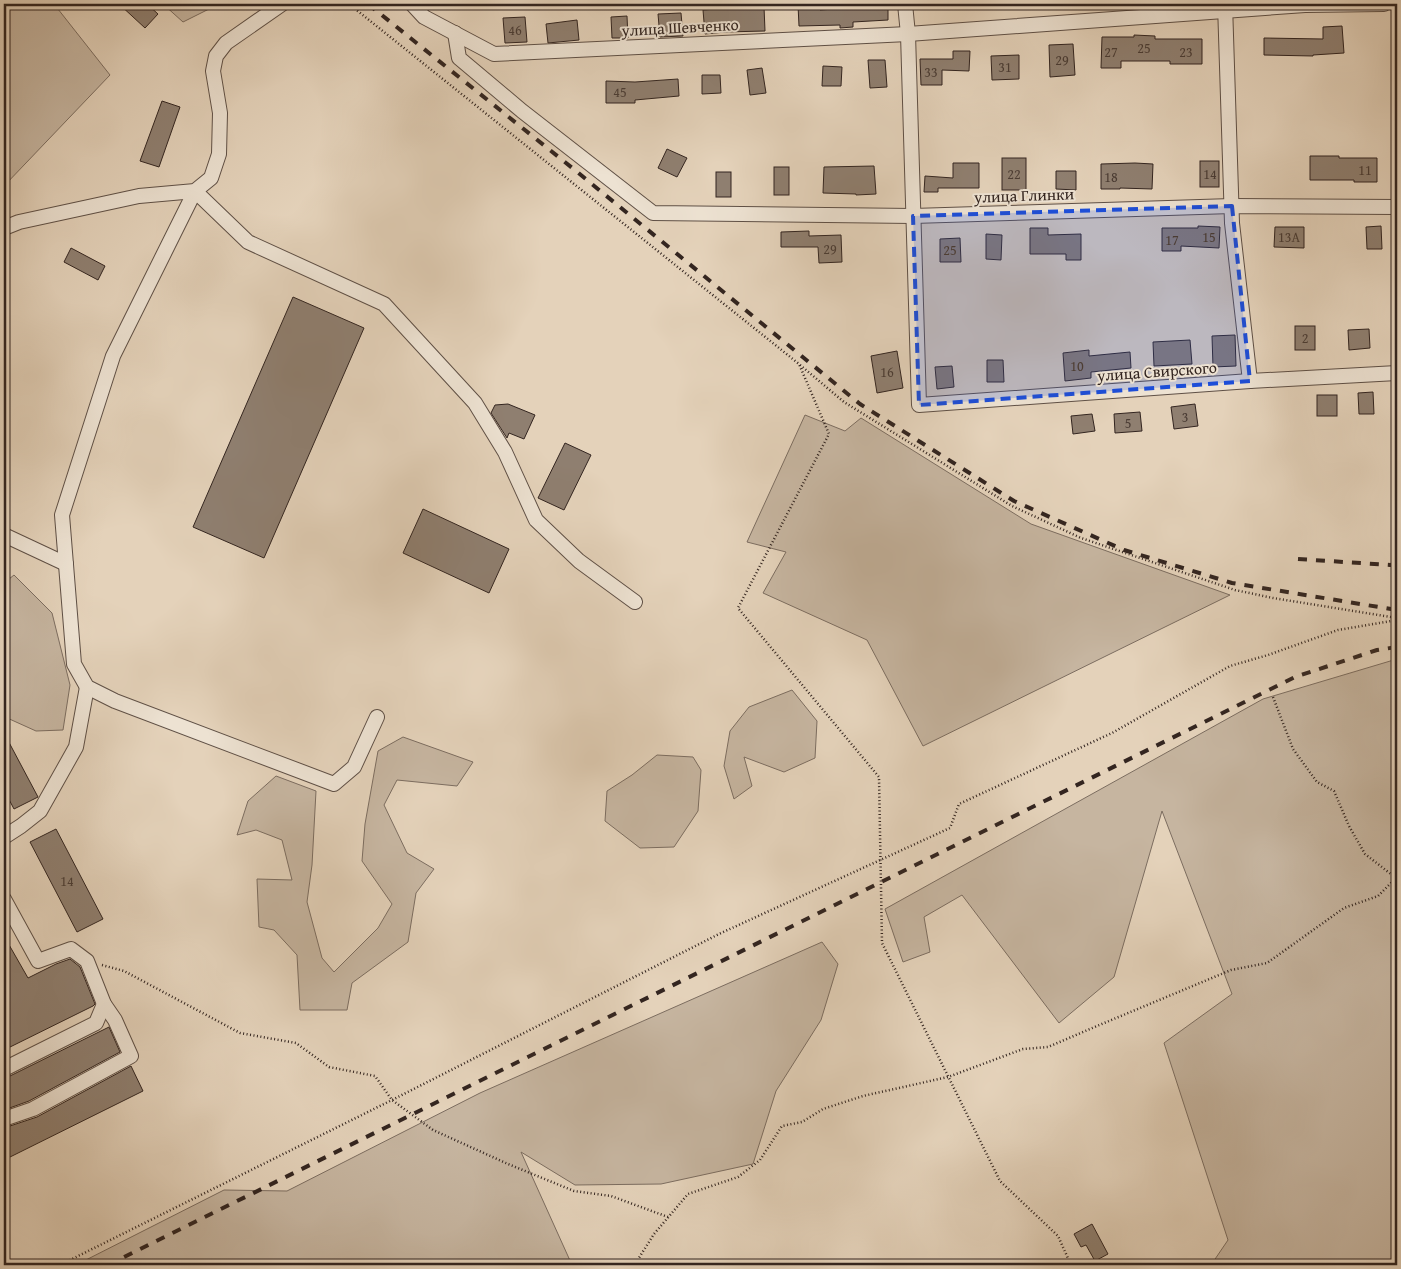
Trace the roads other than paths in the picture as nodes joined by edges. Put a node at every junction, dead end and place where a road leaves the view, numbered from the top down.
1 (282, 4) edge
2 (412, 4) edge
3 (905, 4) edge
4 (1384, 4) edge
5 (1225, 7) edge
6 (455, 33) junction
7 (908, 34) junction
8 (195, 191) junction
9 (1232, 206) junction
10 (1397, 207) edge
11 (913, 216) junction
12 (4, 228) edge
13 (1397, 373) edge
14 (1250, 381) junction
15 (4, 535) edge
16 (66, 564) junction
17 (635, 602) dead end
18 (87, 687) junction
19 (377, 717) dead end
20 (4, 837) edge
21 (4, 899) edge
22 (104, 1004) junction
23 (4, 1069) edge
24 (4, 1119) edge

1 - 8 street
2 - 6 street, улица Шевченко
3 - 7 street
4 - 5 street, улица Шевченко
5 - 7 street, улица Шевченко
5 - 9 street
6 - 7 street, улица Шевченко
6 - 11 street, улица Глинки
7 - 11 street
8 - 12 street
8 - 16 street
8 - 17 street
9 - 10 street, улица Глинки
9 - 11 street, улица Глинки
9 - 14 street
11 - 14 street, улица Свирского
13 - 14 street, улица Свирского
15 - 16 street
16 - 18 street
18 - 19 street
18 - 20 street
21 - 22 street
22 - 23 street
22 - 24 street

